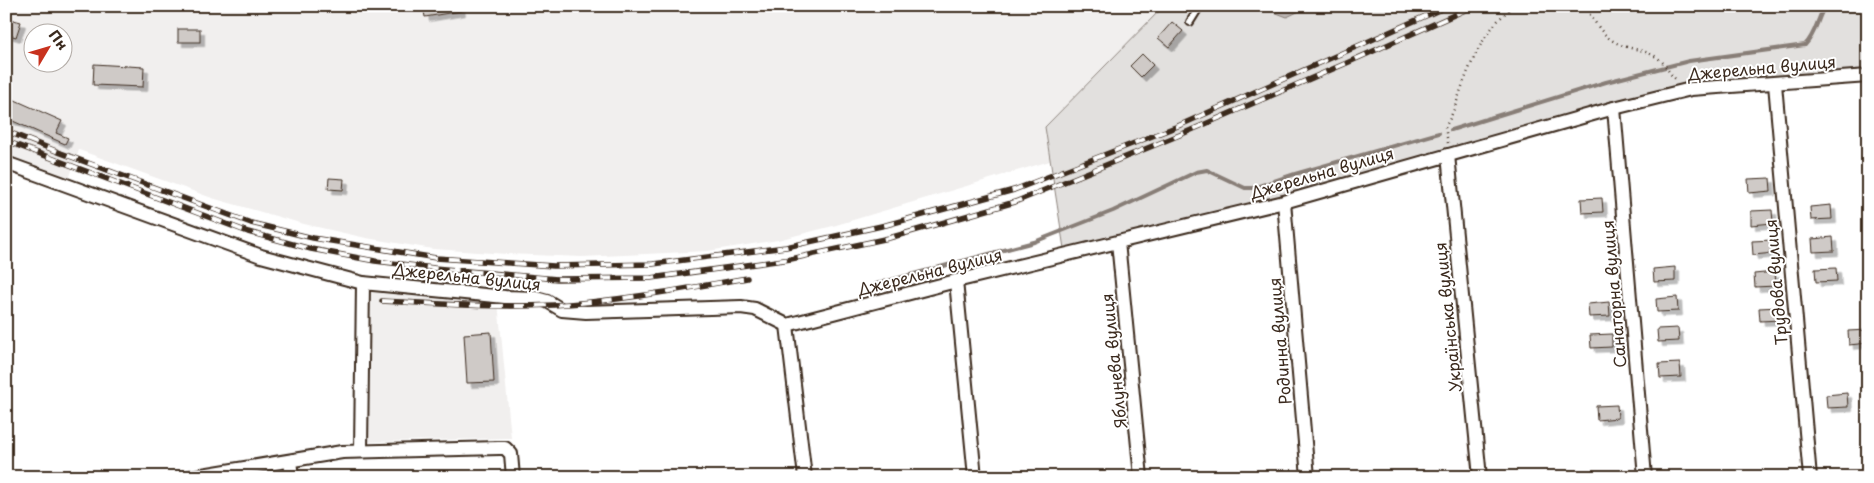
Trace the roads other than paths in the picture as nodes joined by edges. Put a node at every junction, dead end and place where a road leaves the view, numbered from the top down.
1 (1200, 6) edge
2 (1190, 22) dead end
3 (1868, 76) edge
4 (1775, 84) junction
5 (1614, 108) junction
6 (1448, 155) junction
7 (6, 163) edge
8 (1284, 202) junction
9 (1118, 242) junction
10 (956, 282) junction
11 (363, 283) junction
12 (787, 325) junction
13 (361, 450) junction
14 (290, 461) junction
15 (190, 477) edge
16 (292, 477) edge
17 (513, 477) edge
18 (805, 477) edge
19 (975, 477) edge
20 (1141, 477) edge
21 (1308, 477) edge
22 (1480, 477) edge
23 (1645, 477) edge
24 (1810, 477) edge

1 - 2 lane
3 - 4 street, Джерельна вулиця
4 - 5 street, Джерельна вулиця
4 - 24 street, Трудова вулиця
5 - 6 street, Джерельна вулиця
5 - 23 street, Санаторна вулиця
6 - 8 street, Джерельна вулиця
6 - 22 street, Українська вулиця
7 - 11 street, Джерельна вулиця
8 - 9 street, Джерельна вулиця
8 - 21 street, Родинна вулиця
9 - 10 street, Джерельна вулиця
9 - 20 street, Яблунева вулиця
10 - 12 street, Джерельна вулиця
10 - 19 street
11 - 12 street, Джерельна вулиця
11 - 13 street
12 - 18 street
13 - 14 street
13 - 17 street
14 - 15 street
14 - 16 street

